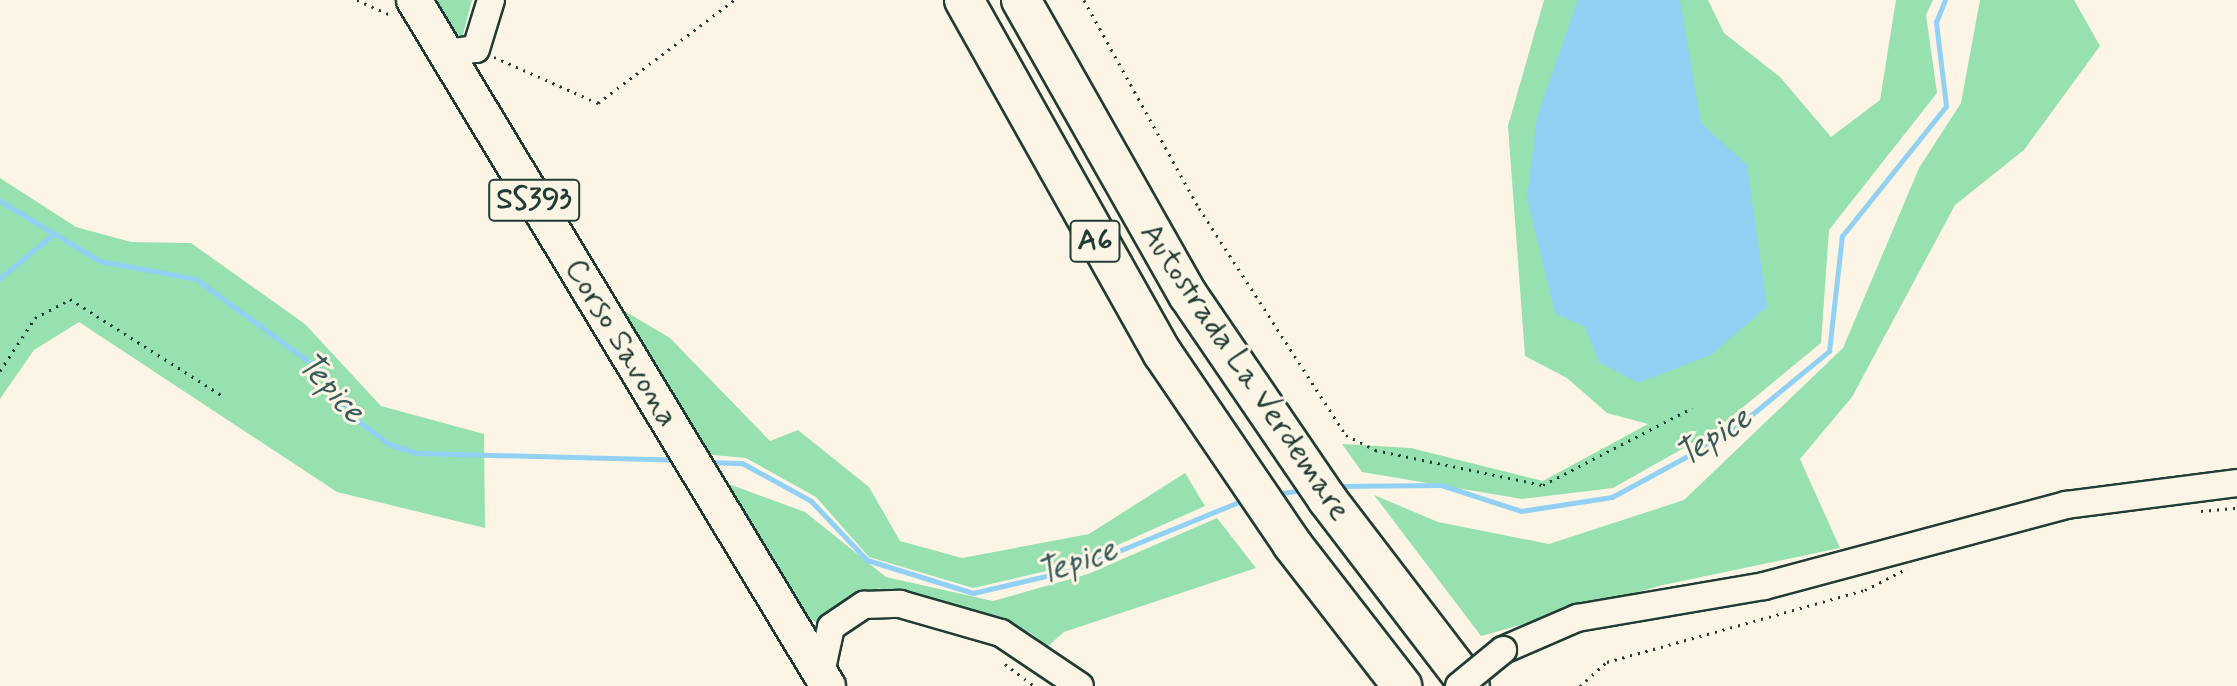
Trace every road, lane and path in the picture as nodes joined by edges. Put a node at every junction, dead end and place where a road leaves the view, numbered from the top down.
1 (414, 0) edge
2 (479, 0) edge
3 (491, 0) edge
4 (734, 0) edge
5 (964, 0) edge
6 (1021, 0) edge
7 (1084, 0) edge
8 (462, 51) junction
9 (0, 371) edge
10 (223, 396) dead end
11 (1692, 408) dead end
12 (2237, 483) edge
13 (1915, 548) junction
14 (824, 680) edge
15 (1080, 686) edge
16 (1402, 686) edge
17 (1459, 686) edge
18 (1470, 686) edge
19 (1580, 686) edge

1 - 8 main road, Corso Savona / SS393
2 - 8 lane
3 - 8 lane
4 - 8 path
5 - 16 highway, Autostrada La Verdemare / A6
6 - 18 highway, Autostrada La Verdemare / A6
7 - 11 path
8 - 14 main road, Corso Savona / SS393
9 - 10 path
12 - 13 lane
13 - 17 lane, bridge
13 - 19 path
14 - 15 lane

